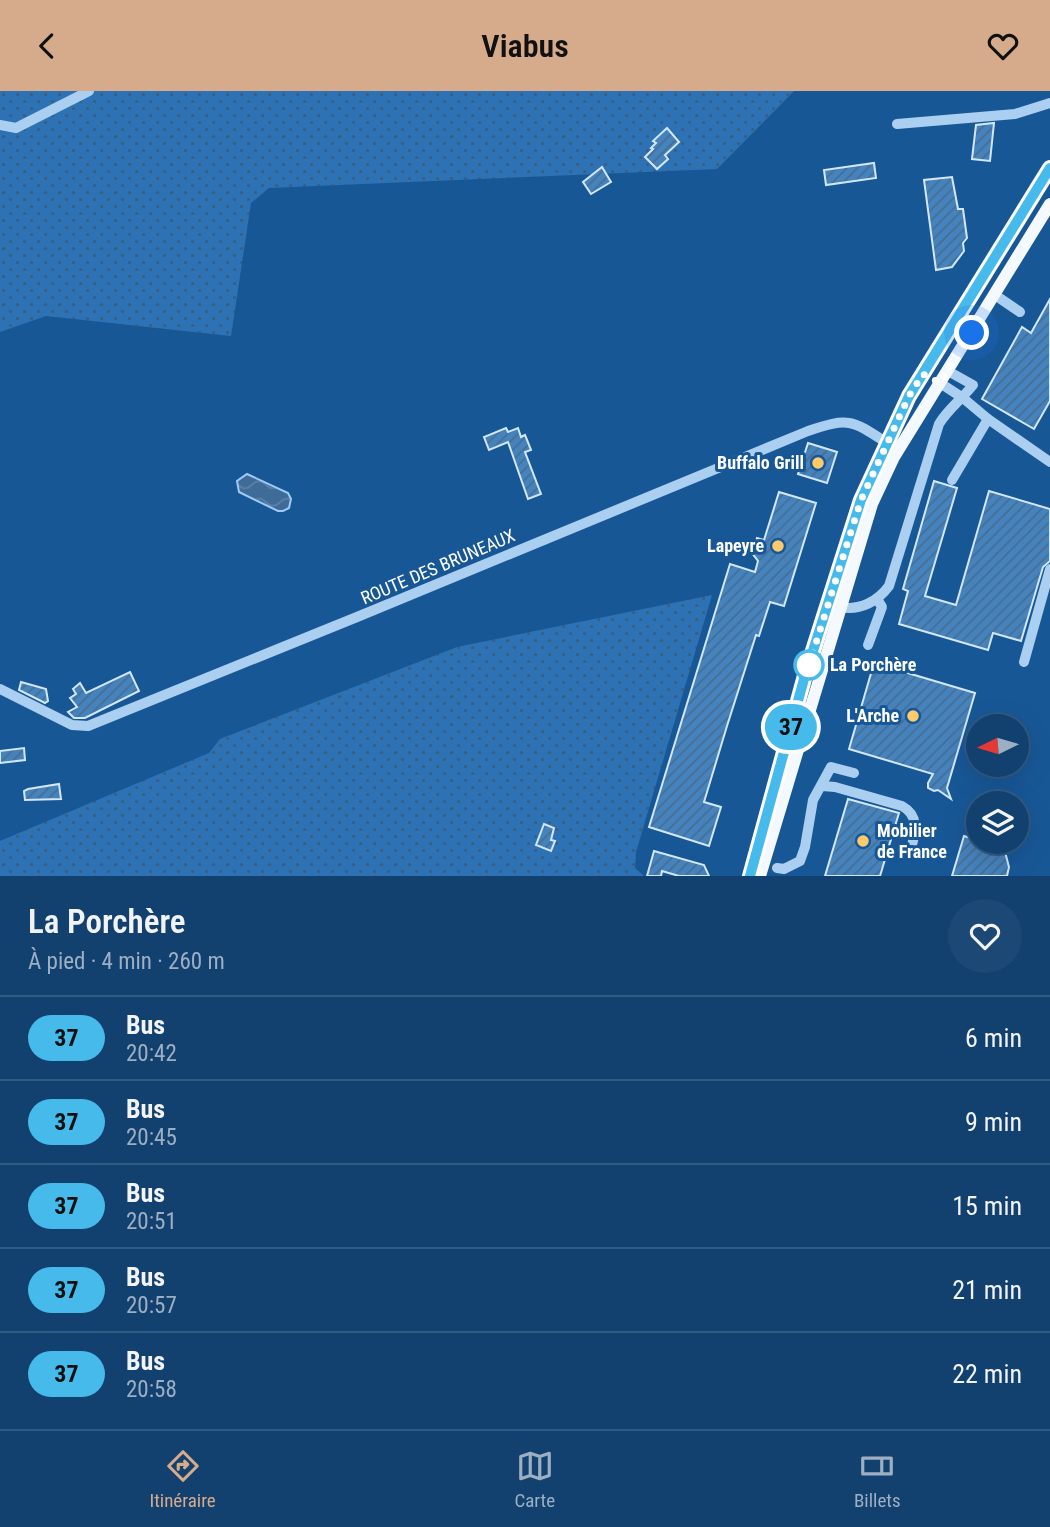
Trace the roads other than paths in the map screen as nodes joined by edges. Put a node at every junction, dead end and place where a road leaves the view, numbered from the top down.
1 (89, 91) edge
2 (1050, 103) edge
3 (897, 124) dead end
4 (0, 125) edge
5 (1050, 168) edge
6 (1050, 204) edge
7 (995, 295) junction
8 (1020, 312) dead end
9 (931, 362) junction
10 (948, 371) junction
11 (923, 374) junction
12 (940, 383) junction
13 (963, 398) junction
14 (988, 419) junction
15 (887, 443) junction
16 (894, 457) junction
17 (1050, 462) edge
18 (952, 480) dead end
19 (1050, 569) edge
20 (877, 599) junction
21 (841, 607) junction
22 (868, 645) dead end
23 (1024, 662) dead end
24 (0, 689) edge
25 (854, 773) dead end
26 (822, 786) junction
27 (911, 850) dead end
28 (767, 869) edge
29 (750, 876) edge

1 - 4 street
2 - 3 street
5 - 9 main road
6 - 7 main road
7 - 8 street
7 - 10 main road
9 - 10 main road
9 - 11 main road
10 - 12 main road
10 - 13 street
11 - 12 main road
11 - 15 main road
12 - 13 street
12 - 16 main road
13 - 14 street
13 - 20 street
14 - 17 street
14 - 18 street
15 - 16 street
15 - 24 street, ROUTE DES BRUNEAUX
15 - 28 main road
16 - 21 main road
19 - 23 street
20 - 21 street
20 - 22 street
21 - 28 main road
25 - 26 street
26 - 27 street
26 - 28 street
28 - 29 main road

